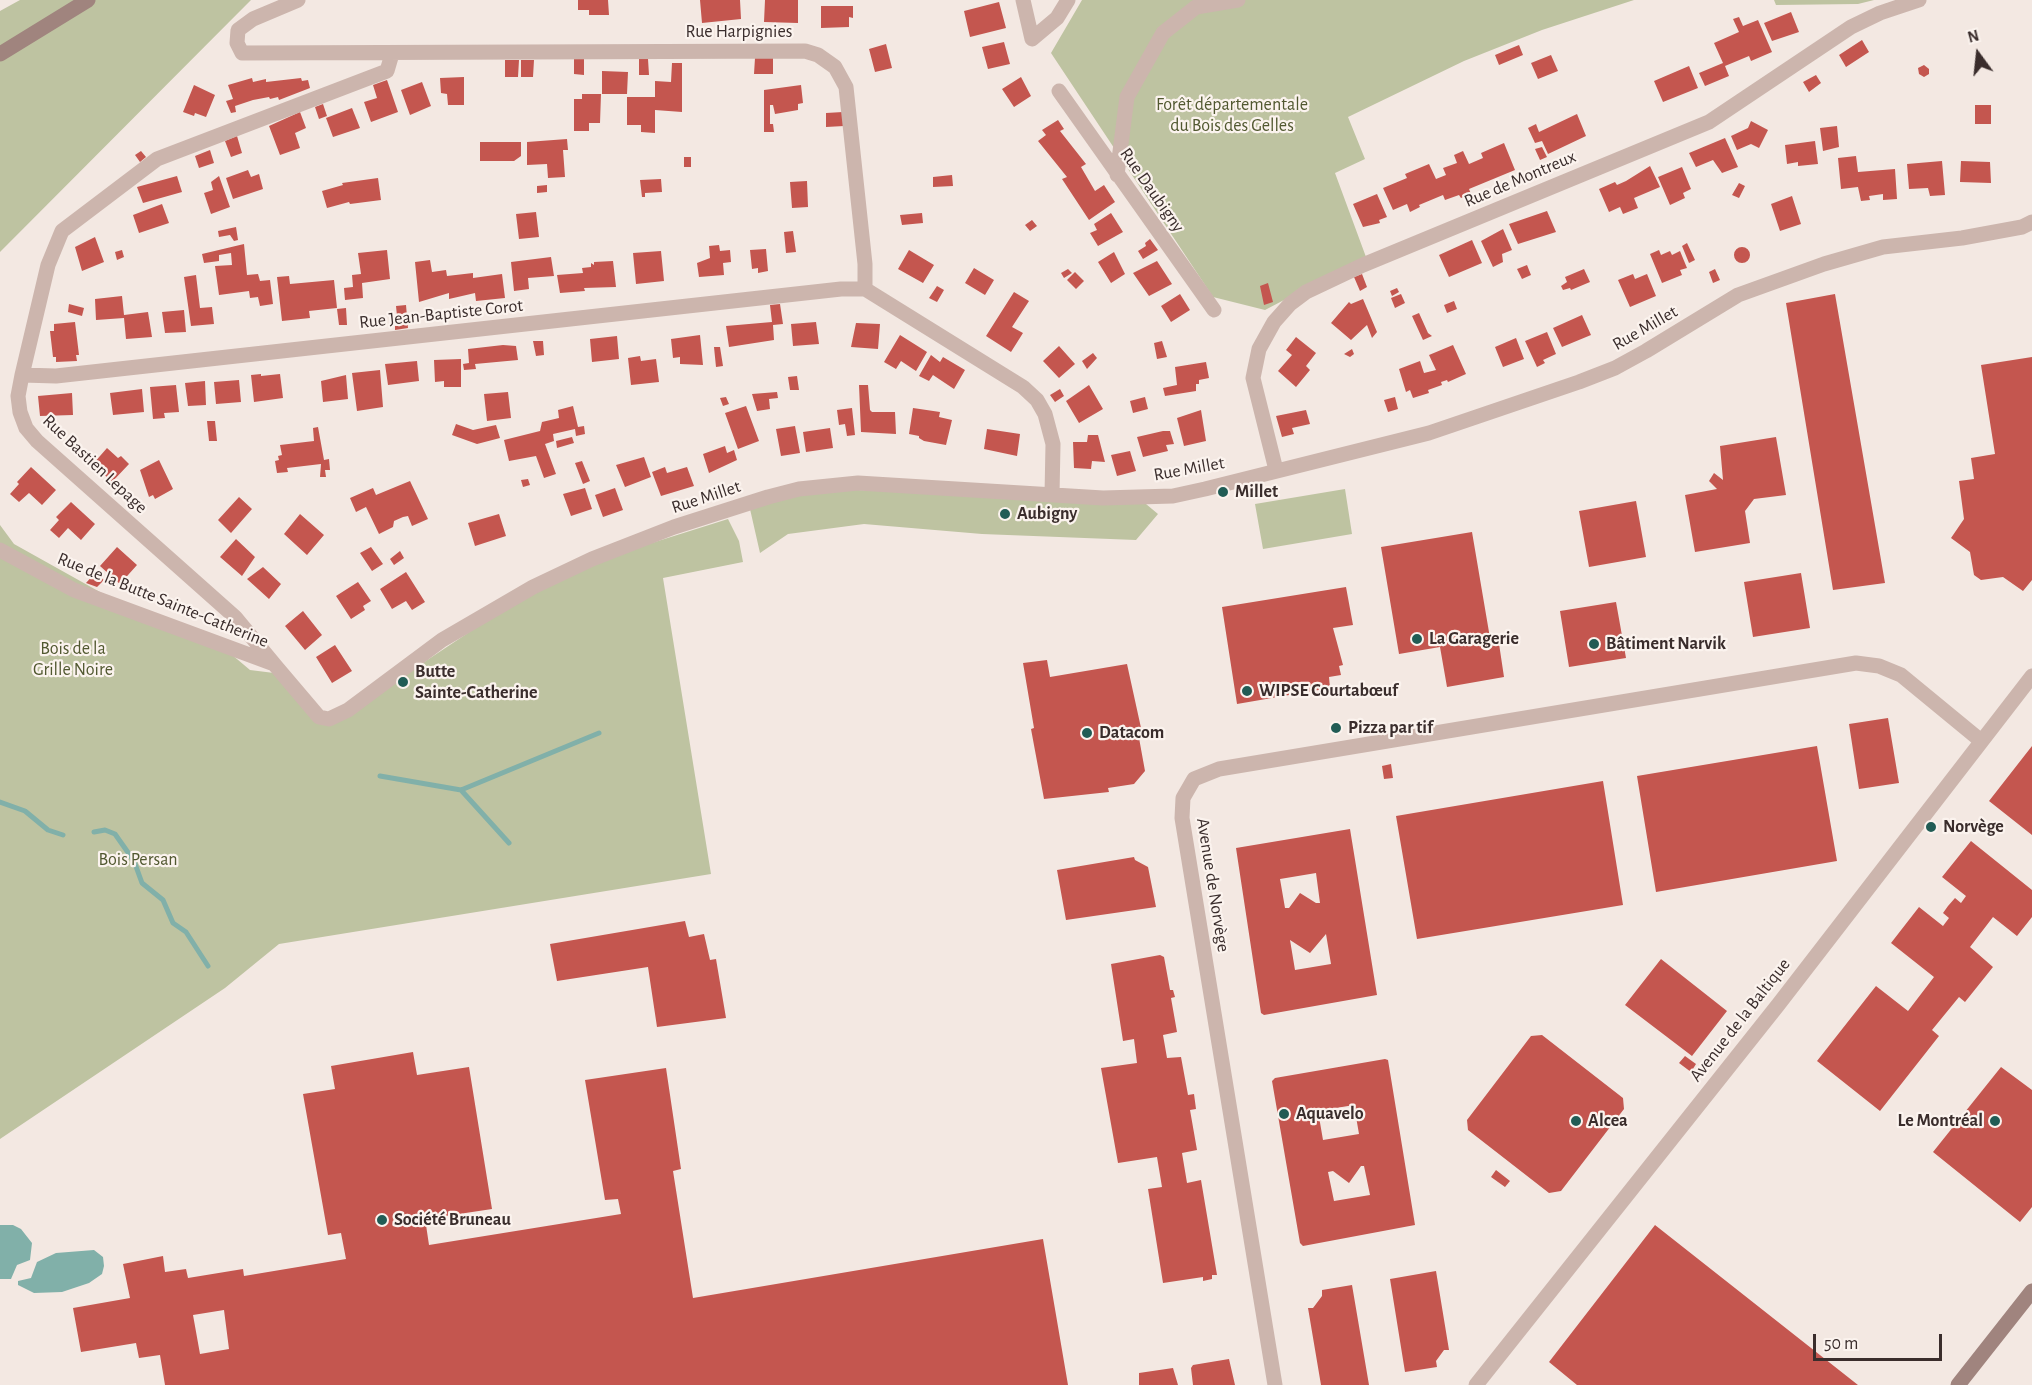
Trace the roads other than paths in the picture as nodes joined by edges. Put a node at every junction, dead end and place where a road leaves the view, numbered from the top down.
1 (88, 0) edge
2 (298, 0) edge
3 (1023, 0) edge
4 (1068, 0) edge
5 (1238, 0) edge
6 (1919, 0) edge
7 (0, 54) edge
8 (392, 54) junction
9 (1059, 91) dead end
10 (1117, 175) junction
11 (2032, 222) edge
12 (865, 289) junction
13 (1214, 310) dead end
14 (22, 375) junction
15 (1276, 470) junction
16 (1052, 495) junction
17 (0, 550) edge
18 (274, 664) junction
19 (2032, 676) edge
20 (329, 719) joint
21 (1980, 740) junction
22 (2032, 1291) edge
23 (1275, 1385) edge
24 (1476, 1385) edge
25 (1958, 1385) edge

1 - 7 street
2 - 8 street, Rue Harpignies
3 - 4 street
5 - 10 street
6 - 15 street, Rue de Montreux
8 - 12 street, Rue Harpignies
8 - 14 street, Rue Bastien Lepage
9 - 10 street, Rue Daubigny
10 - 13 street, Rue Daubigny
11 - 15 street, Rue Millet
12 - 14 street, Rue Jean-Baptiste Corot
12 - 16 street
14 - 18 street, Rue Bastien Lepage
15 - 16 street, Rue Millet
16 - 20 street, Rue Millet
17 - 18 street, Rue de la Butte Sainte-Catherine
18 - 20 street, Rue de la Butte Sainte-Catherine
19 - 21 street, Avenue de la Baltique
21 - 23 street, Avenue de Norvège
21 - 24 street, Avenue de la Baltique
22 - 25 street

